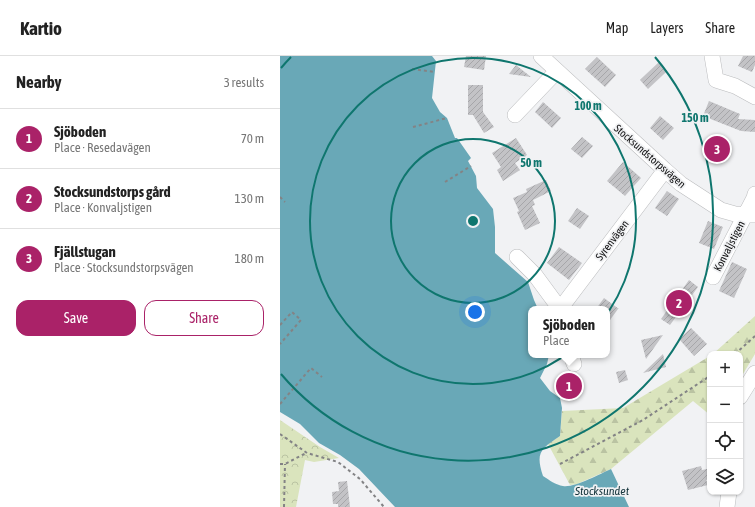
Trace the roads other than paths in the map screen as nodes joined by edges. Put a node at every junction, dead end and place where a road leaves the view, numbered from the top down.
1 (541, 56) edge
2 (712, 56) edge
3 (556, 71) junction
4 (755, 97) edge
5 (515, 114) dead end
6 (665, 170) junction
7 (755, 194) edge
8 (750, 215) edge
9 (517, 257) dead end
10 (713, 277) dead end
11 (558, 306) edge
12 (562, 306) edge
13 (755, 373) edge
14 (743, 392) edge
15 (728, 495) edge
16 (726, 507) edge

1 - 3 street, Stocksundstorpsvägen
2 - 4 street
3 - 5 street
3 - 6 street, Stocksundstorpsvägen
6 - 8 street, Stocksundstorpsvägen
6 - 12 street, Syrenvägen
7 - 8 street, Konvaljstigen
8 - 10 street, Konvaljstigen
9 - 11 street
13 - 14 street
15 - 16 street

